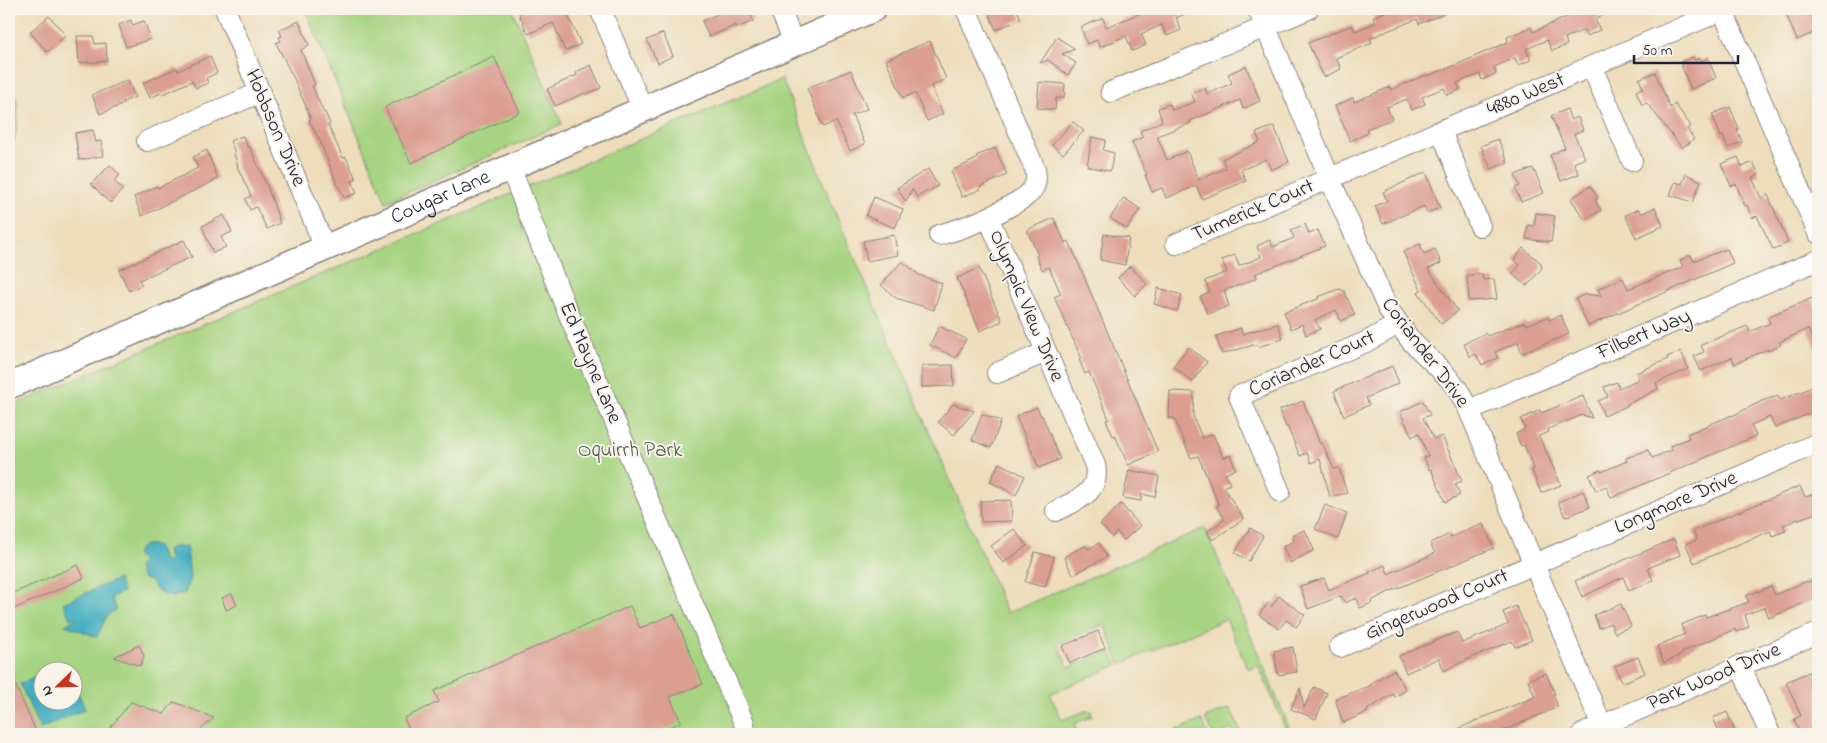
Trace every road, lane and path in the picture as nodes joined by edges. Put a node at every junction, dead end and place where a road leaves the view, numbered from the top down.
1 (225, 9) edge
2 (600, 9) edge
3 (780, 9) edge
4 (873, 9) edge
5 (966, 9) edge
6 (1308, 9) edge
7 (1723, 10) edge
8 (1262, 18) edge
9 (794, 43) junction
10 (1592, 67) junction
11 (260, 92) junction
12 (1111, 92) dead end
13 (643, 110) junction
14 (1441, 131) junction
15 (147, 141) dead end
16 (1632, 161) dead end
17 (510, 167) junction
18 (1330, 179) junction
19 (989, 219) junction
20 (1480, 226) dead end
21 (1818, 233) edge
22 (938, 235) dead end
23 (1176, 244) dead end
24 (326, 248) junction
25 (1818, 260) edge
26 (1398, 324) junction
27 (1046, 352) junction
28 (998, 373) dead end
29 (9, 386) edge
30 (1469, 410) junction
31 (1818, 443) edge
32 (1280, 492) dead end
33 (1056, 511) dead end
34 (1533, 564) junction
35 (1818, 632) edge
36 (1340, 647) dead end
37 (1740, 665) junction
38 (744, 723) dead end
39 (1602, 726) junction
40 (1582, 734) edge
41 (1770, 734) edge

1 - 11 street, Hobbson Drive
2 - 13 street
3 - 9 street
4 - 9 main road, Cougar Lane
5 - 19 street, Olympic View Drive
6 - 8 street
7 - 10 street, 4880 West
7 - 21 street
8 - 12 street
8 - 18 street, Coriander Drive
9 - 13 main road, Cougar Lane
10 - 14 street, 4880 West
10 - 16 street
11 - 15 street
11 - 24 street, Hobbson Drive
13 - 17 main road, Cougar Lane
14 - 18 street, 4880 West
14 - 20 street
17 - 24 main road, Cougar Lane
17 - 38 street, Ed Mayne Lane
18 - 23 street, Tumerick Court
18 - 26 street, Coriander Drive
19 - 22 street
19 - 27 street, Olympic View Drive
24 - 29 main road, Cougar Lane
25 - 30 street, Filbert Way
26 - 30 street, Coriander Drive
26 - 32 street, Coriander Court
27 - 28 street
27 - 33 street, Olympic View Drive
30 - 34 street, Coriander Drive
31 - 34 street, Longmore Drive
34 - 36 street, Gingerwood Court
34 - 39 street, Coriander Drive
35 - 37 street, Park Wood Drive
37 - 39 street, Park Wood Drive
37 - 41 street
39 - 40 street, Park Wood Drive

